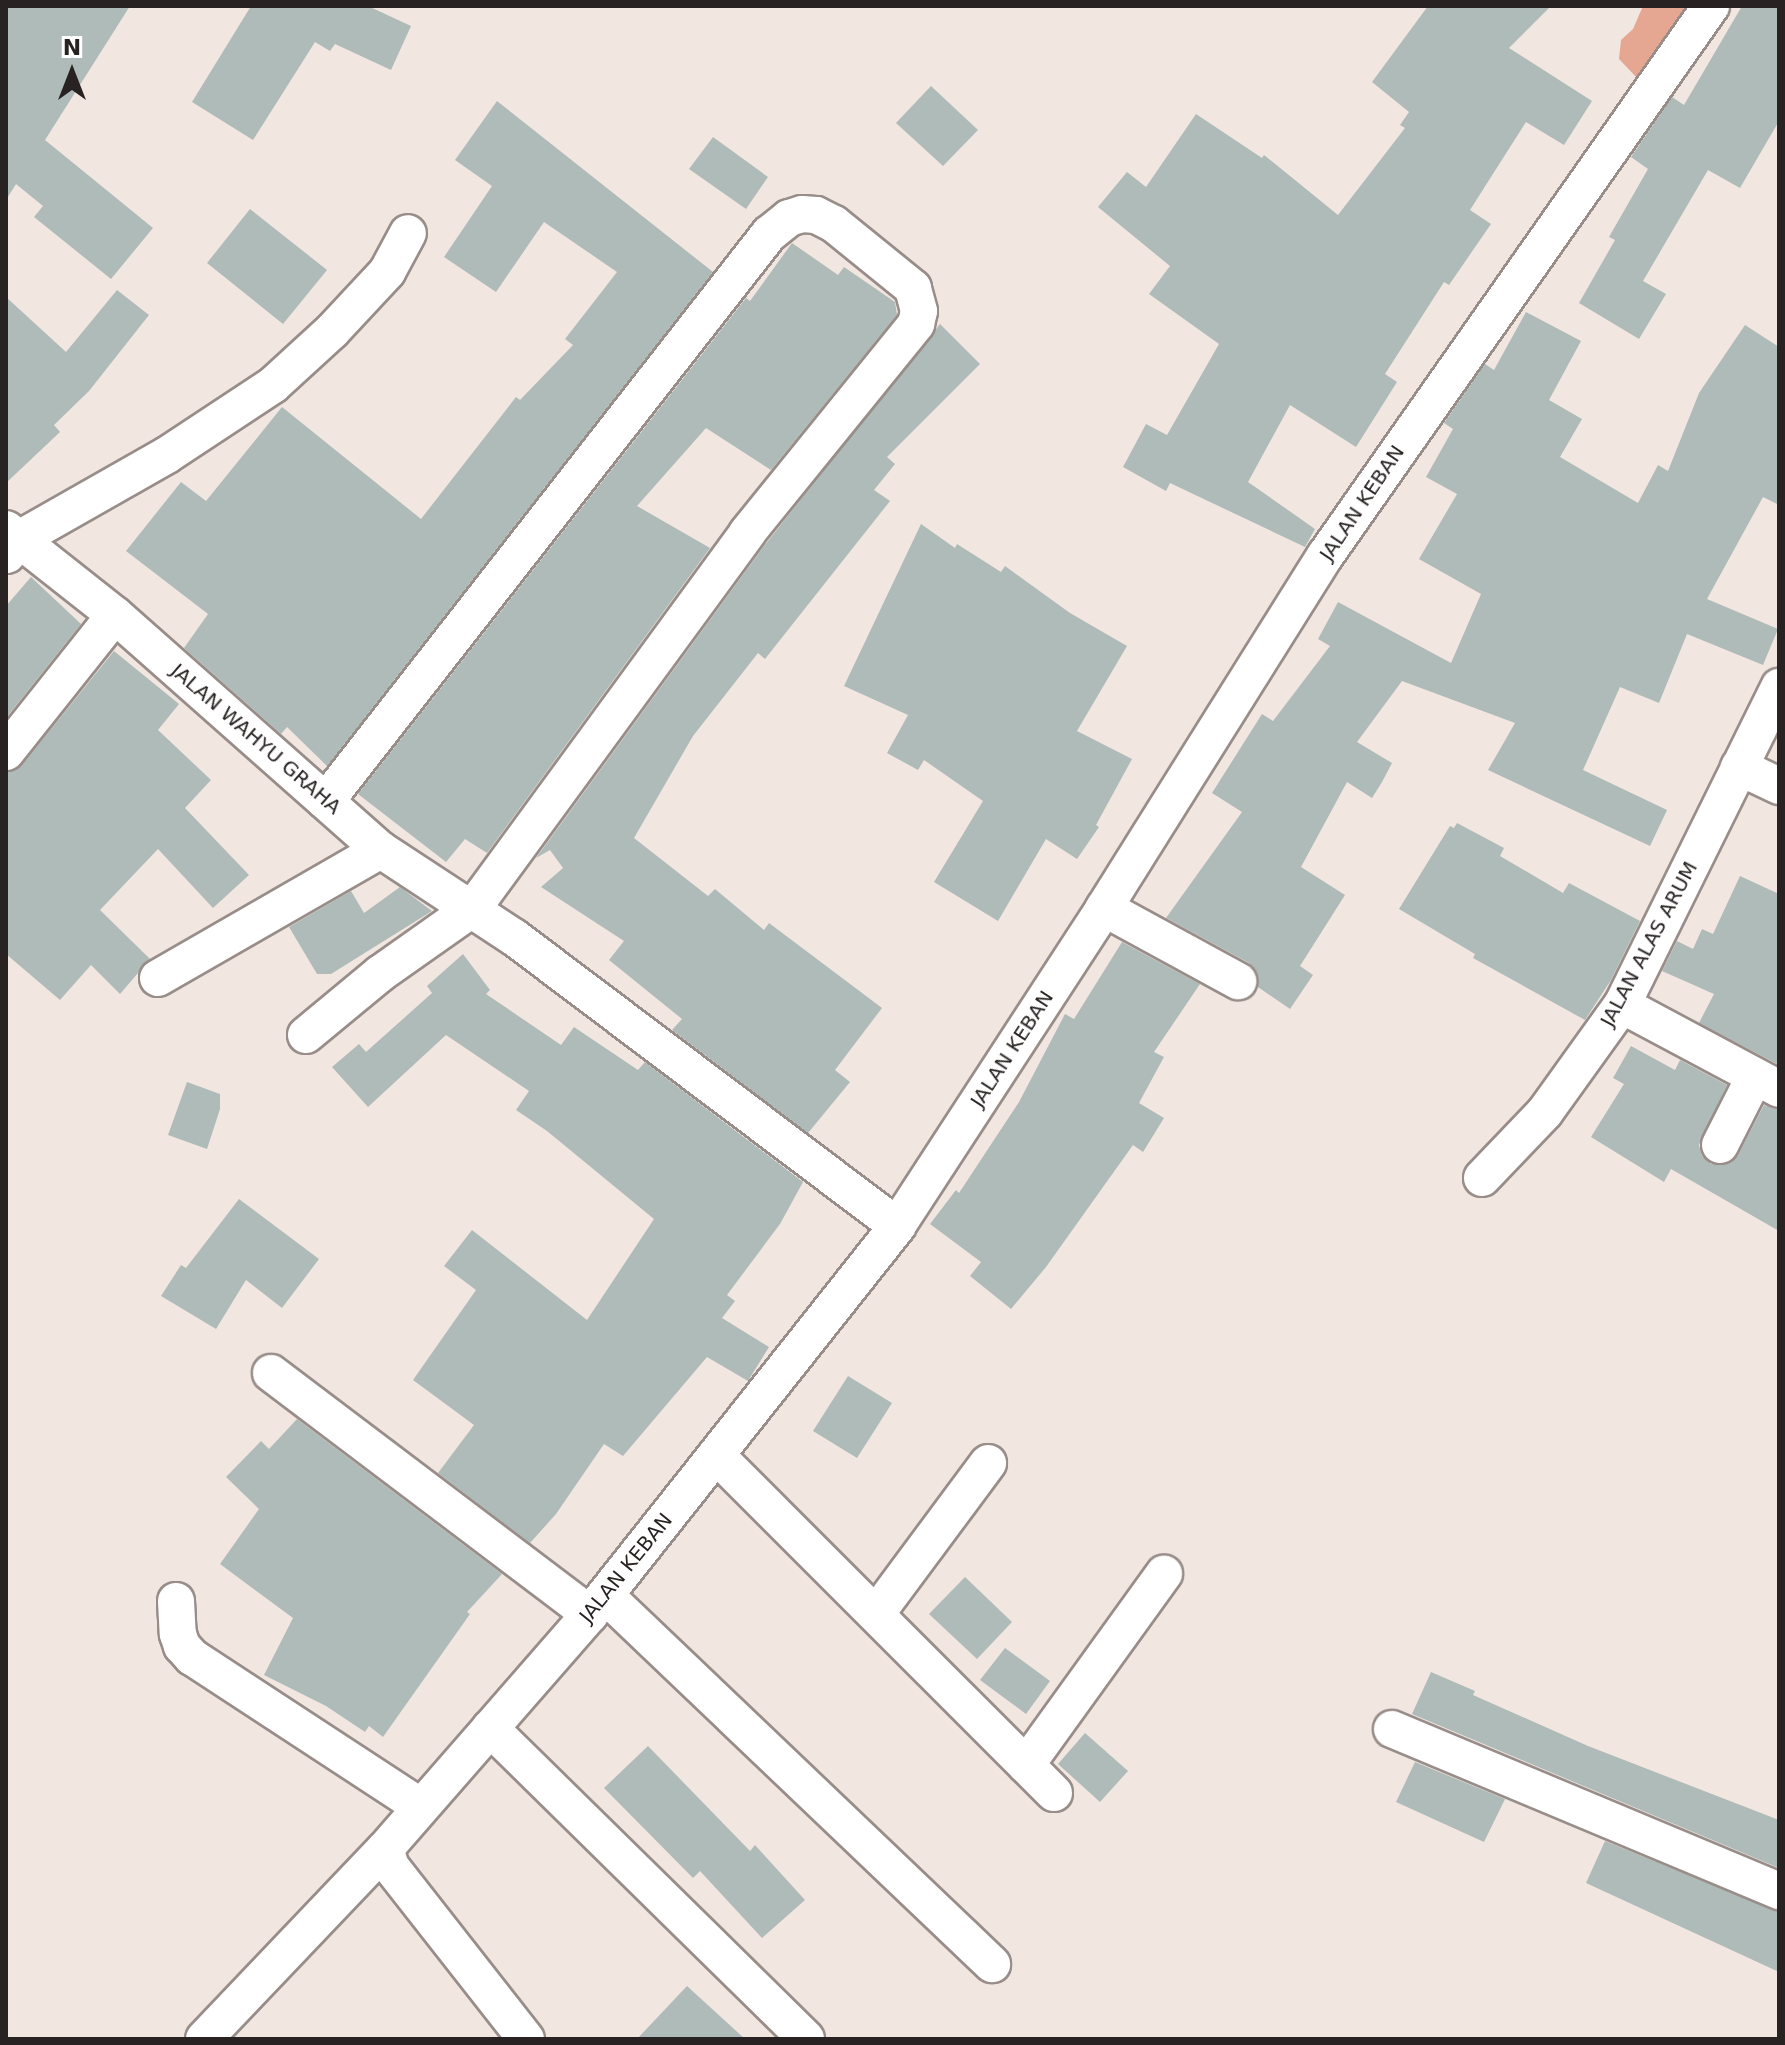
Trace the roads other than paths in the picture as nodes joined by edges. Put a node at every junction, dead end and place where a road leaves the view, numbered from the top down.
1 (1711, 6) edge
2 (408, 233) dead end
3 (11, 541) edge
4 (115, 615) junction
5 (1779, 687) edge
6 (6, 752) edge
7 (1739, 767) junction
8 (1779, 786) edge
9 (326, 801) junction
10 (381, 850) junction
11 (473, 908) junction
12 (1104, 908) junction
13 (158, 978) dead end
14 (1238, 981) dead end
15 (1622, 1005) junction
16 (306, 1035) dead end
17 (1767, 1083) edge
18 (1720, 1145) dead end
19 (1482, 1178) dead end
20 (897, 1226) junction
21 (271, 1373) dead end
22 (716, 1455) junction
23 (988, 1463) dead end
24 (1164, 1574) dead end
25 (176, 1601) dead end
26 (598, 1605) junction
27 (876, 1614) junction
28 (490, 1728) junction
29 (1392, 1729) dead end
30 (1026, 1765) junction
31 (1054, 1793) dead end
32 (420, 1806) junction
33 (385, 1849) junction
34 (1779, 1891) edge
35 (992, 1964) dead end
36 (204, 2039) edge
37 (526, 2039) edge
38 (806, 2039) edge

1 - 12 street, JALAN KEBAN
2 - 3 street
3 - 4 street, JALAN WAHYU GRAHA
4 - 6 street
4 - 9 street, JALAN WAHYU GRAHA
5 - 7 street, JALAN ALAS ARUM
7 - 8 street
7 - 15 street, JALAN ALAS ARUM
9 - 10 street, JALAN WAHYU GRAHA
9 - 11 street
10 - 11 street, JALAN WAHYU GRAHA
10 - 13 street
11 - 16 street
11 - 20 street, JALAN WAHYU GRAHA
12 - 14 street
12 - 20 street, JALAN KEBAN
15 - 17 street
15 - 19 street, JALAN ALAS ARUM
17 - 18 street
20 - 22 street, JALAN KEBAN
21 - 26 street
22 - 26 street, JALAN KEBAN
22 - 27 street
23 - 27 street
24 - 30 street
25 - 32 street
26 - 28 street, JALAN KEBAN
26 - 35 street
27 - 30 street
28 - 32 street, JALAN KEBAN
28 - 38 street
29 - 34 street
30 - 31 street
32 - 33 street, JALAN KEBAN
33 - 36 street, JALAN KEBAN
33 - 37 street

